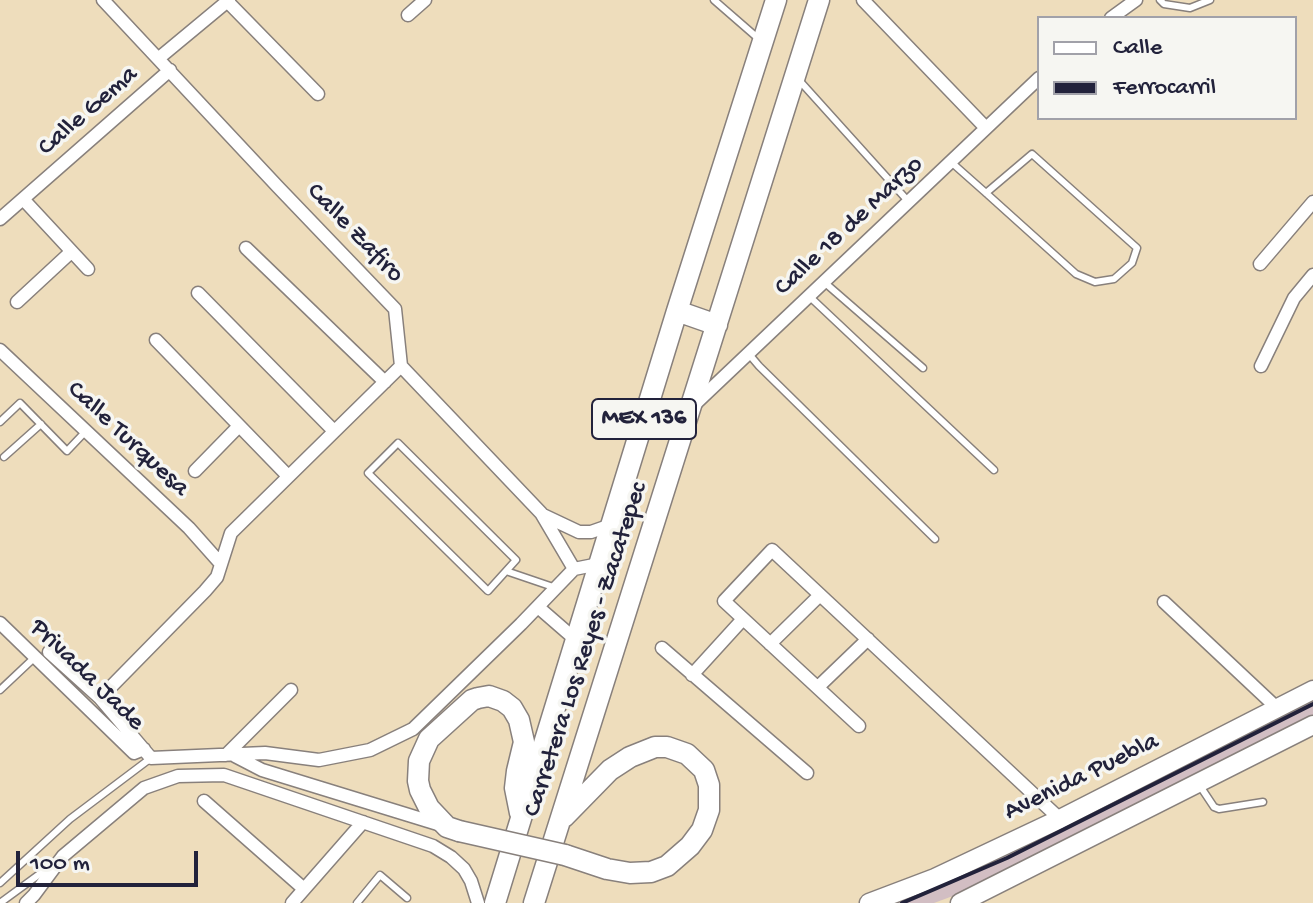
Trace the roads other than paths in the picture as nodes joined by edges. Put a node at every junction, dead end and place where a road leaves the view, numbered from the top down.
1 (103, 0) edge
2 (425, 0) edge
3 (714, 0) edge
4 (776, 0) edge
5 (819, 0) edge
6 (863, 0) edge
7 (1136, 0) edge
8 (1160, 0) edge
9 (1210, 0) edge
10 (228, 1) edge
11 (408, 15) dead end
12 (1114, 16) edge
13 (762, 42) junction
14 (159, 58) junction
15 (170, 70) junction
16 (795, 76) junction
17 (1037, 80) edge
18 (318, 94) dead end
19 (986, 128) junction
20 (951, 162) junction
21 (986, 193) junction
22 (23, 199) junction
23 (908, 201) junction
24 (1313, 202) edge
25 (0, 219) edge
26 (246, 248) dead end
27 (71, 252) junction
28 (1260, 264) dead end
29 (88, 269) dead end
30 (1313, 275) edge
31 (824, 282) junction
32 (198, 293) dead end
33 (809, 296) junction
34 (17, 302) dead end
35 (677, 311) junction
36 (717, 325) junction
37 (156, 340) dead end
38 (0, 350) edge
39 (748, 353) junction
40 (401, 366) junction
41 (1261, 366) dead end
42 (923, 368) dead end
43 (385, 382) junction
44 (690, 408) junction
45 (0, 422) edge
46 (41, 424) junction
47 (239, 426) junction
48 (86, 431) junction
49 (334, 431) junction
50 (4, 457) dead end
51 (994, 470) dead end
52 (195, 471) dead end
53 (288, 476) junction
54 (541, 513) junction
55 (611, 525) junction
56 (935, 539) dead end
57 (221, 564) junction
58 (599, 564) junction
59 (574, 569) junction
60 (506, 571) junction
61 (556, 588) junction
62 (820, 595) junction
63 (1164, 602) dead end
64 (538, 607) junction
65 (743, 619) junction
66 (0, 623) edge
67 (868, 639) junction
68 (576, 640) junction
69 (770, 644) junction
70 (662, 648) dead end
71 (49, 652) dead end
72 (34, 658) junction
73 (692, 675) junction
74 (818, 687) junction
75 (0, 690) edge
76 (291, 690) dead end
77 (1313, 690) edge
78 (100, 698) junction
79 (1278, 709) junction
80 (1313, 725) edge
81 (859, 726) dead end
82 (147, 754) junction
83 (229, 754) junction
84 (177, 757) junction
85 (807, 773) dead end
86 (178, 776) junction
87 (1198, 783) junction
88 (204, 801) dead end
89 (1263, 802) dead end
90 (520, 817) junction
91 (1060, 819) junction
92 (561, 820) junction
93 (363, 822) junction
94 (453, 829) junction
95 (63, 856) junction
96 (0, 883) edge
97 (304, 889) junction
98 (408, 901) edge
99 (0, 903) edge
100 (26, 903) edge
101 (292, 903) edge
102 (357, 903) edge
103 (478, 903) edge
104 (495, 903) edge
105 (534, 903) edge
106 (869, 903) edge
107 (960, 903) edge

1 - 14 street, Calle Zafiro
2 - 11 street
3 - 13 lane
4 - 13 main road, Carretera Los Reyes - Zacatepec / MEX 136
5 - 16 main road, Carretera Los Reyes - Zacatepec / MEX 136
6 - 19 street
7 - 12 street
8 - 9 lane
10 - 14 street, Calle Gema
10 - 18 street
13 - 35 main road, Carretera Los Reyes - Zacatepec / MEX 136
14 - 15 street, Calle Zafiro
15 - 22 street, Calle Gema
15 - 40 street, Calle Zafiro
16 - 23 lane
16 - 36 main road, Carretera Los Reyes - Zacatepec / MEX 136
17 - 19 street, Calle 18 de Marzo
19 - 20 street, Calle 18 de Marzo
20 - 21 lane
20 - 23 street, Calle 18 de Marzo
21 - 21 lane
22 - 25 street, Calle Gema
22 - 27 street
23 - 31 street, Calle 18 de Marzo
24 - 28 street
26 - 43 street
27 - 29 street
27 - 34 street
30 - 41 street
31 - 33 street, Calle 18 de Marzo
31 - 42 lane
32 - 49 street
33 - 39 street, Calle 18 de Marzo
33 - 51 lane
35 - 36 main road
35 - 55 main road, Carretera Los Reyes - Zacatepec / MEX 136
36 - 44 main road, Carretera Los Reyes - Zacatepec / MEX 136
37 - 47 street
38 - 48 street, Calle Turquesa
39 - 44 street, Calle 18 de Marzo
39 - 56 lane
40 - 43 street
40 - 54 street
43 - 49 street
44 - 92 main road, Carretera Los Reyes - Zacatepec / MEX 136
45 - 46 lane
46 - 48 lane
46 - 50 lane
47 - 52 street
47 - 53 street
48 - 57 street, Calle Turquesa
49 - 53 street
53 - 57 street
54 - 55 street
54 - 59 street
55 - 58 main road, Carretera Los Reyes - Zacatepec / MEX 136
57 - 78 street
58 - 59 street
58 - 68 main road, Carretera Los Reyes - Zacatepec / MEX 136
59 - 61 street
60 - 60 lane
60 - 61 lane
61 - 64 street
62 - 65 street
62 - 67 street
62 - 69 street
63 - 79 street
64 - 68 street
64 - 83 street
65 - 69 street
65 - 73 street
66 - 72 street, Privada Jade
67 - 74 street
67 - 91 street
68 - 90 main road, Carretera Los Reyes - Zacatepec / MEX 136
69 - 74 street
70 - 73 street
71 - 78 street
72 - 75 lane
72 - 82 street, Privada Jade
73 - 85 street
74 - 81 street
76 - 83 street
77 - 79 main road, Avenida Puebla
78 - 82 street
79 - 91 main road, Avenida Puebla
80 - 87 main road
82 - 84 street
82 - 96 lane
83 - 84 street
83 - 94 street
84 - 86 street
86 - 93 street
86 - 95 street
87 - 89 lane
87 - 107 main road
88 - 97 street
90 - 94 main road
90 - 104 main road, Carretera Los Reyes - Zacatepec / MEX 136
91 - 106 main road, Avenida Puebla
92 - 94 main road, bridge
92 - 105 main road, Carretera Los Reyes - Zacatepec / MEX 136
93 - 97 street
93 - 103 street
95 - 99 lane
95 - 100 street
97 - 101 street
98 - 102 lane

